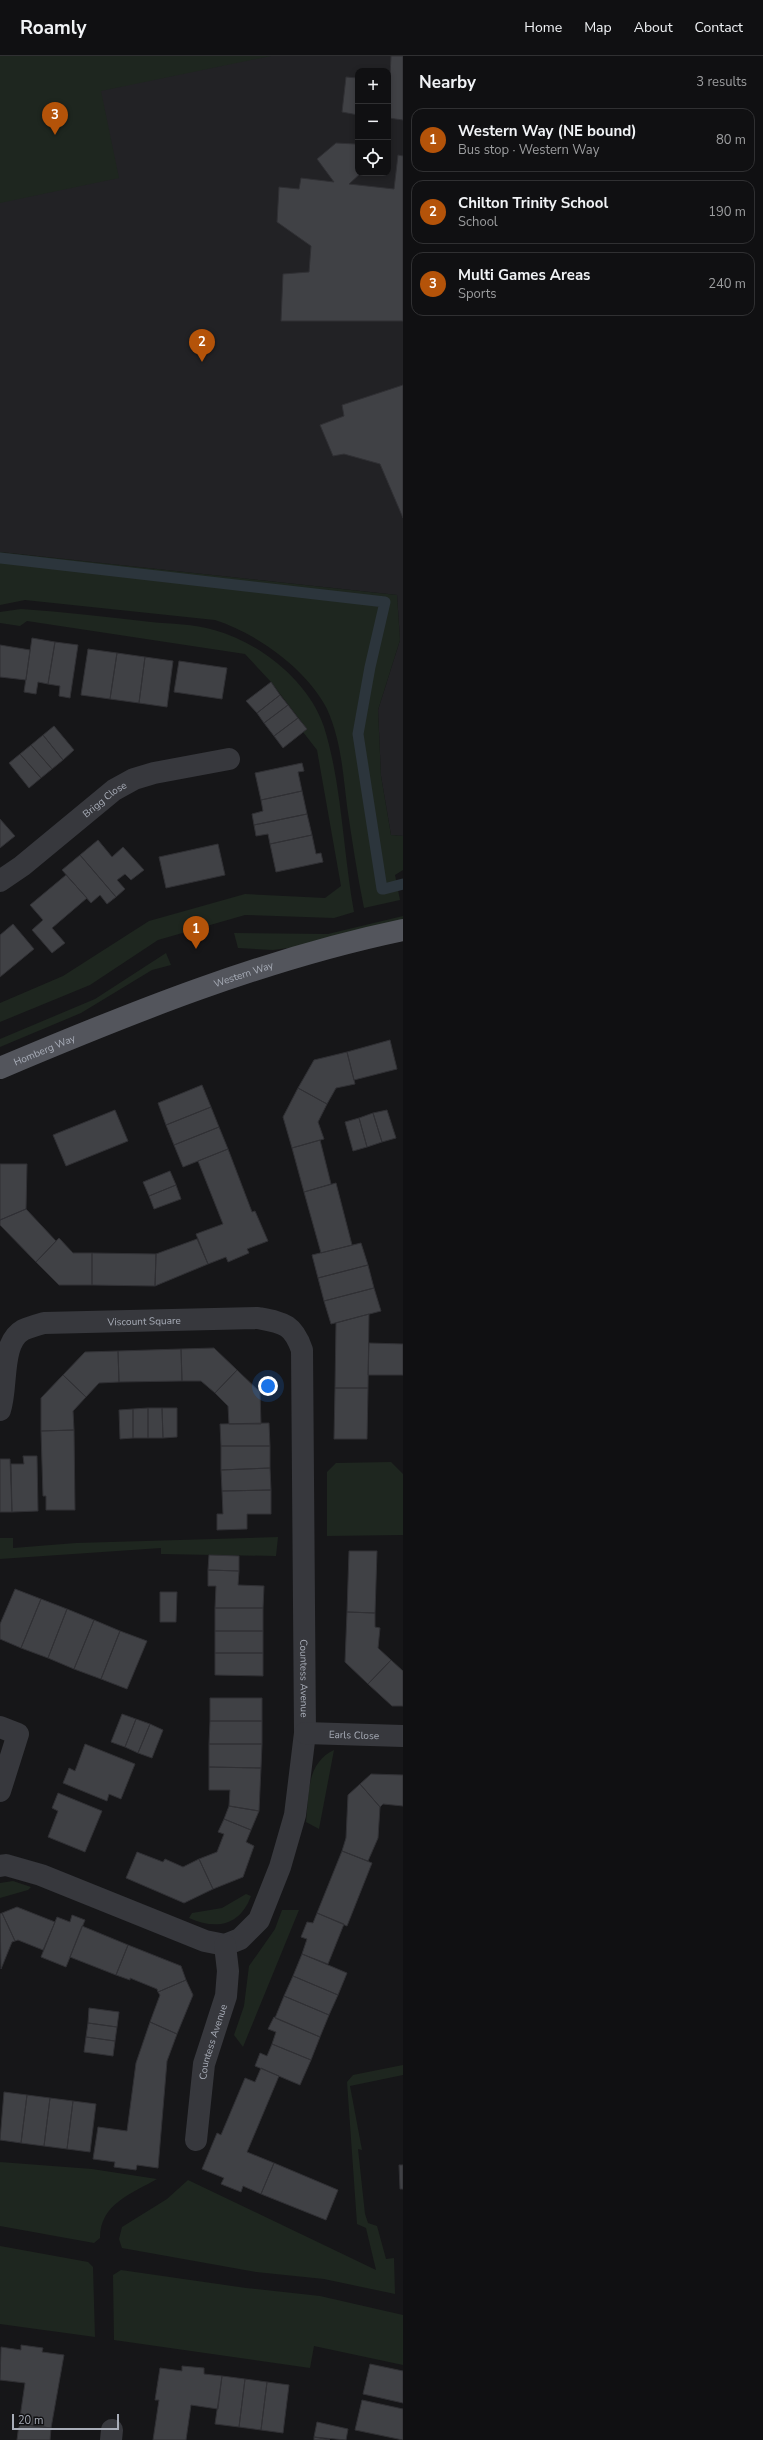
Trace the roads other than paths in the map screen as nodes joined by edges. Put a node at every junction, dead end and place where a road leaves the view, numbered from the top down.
1 (228, 759) dead end
2 (0, 881) edge
3 (403, 930) edge
4 (89, 1031) joint
5 (0, 1068) edge
6 (304, 1387) joint
7 (0, 1410) edge
8 (0, 1726) edge
9 (305, 1733) junction
10 (403, 1736) edge
11 (0, 1791) edge
12 (0, 1866) edge
13 (225, 1945) junction
14 (196, 2140) dead end

1 - 2 street, Brigg Close
3 - 4 main road, Western Way
4 - 5 main road, Homberg Way
6 - 7 street, Viscount Square
6 - 9 street, Countess Avenue
8 - 11 street
9 - 10 street, Earls Close
9 - 13 street, Countess Avenue
12 - 13 street
13 - 14 street, Countess Avenue

